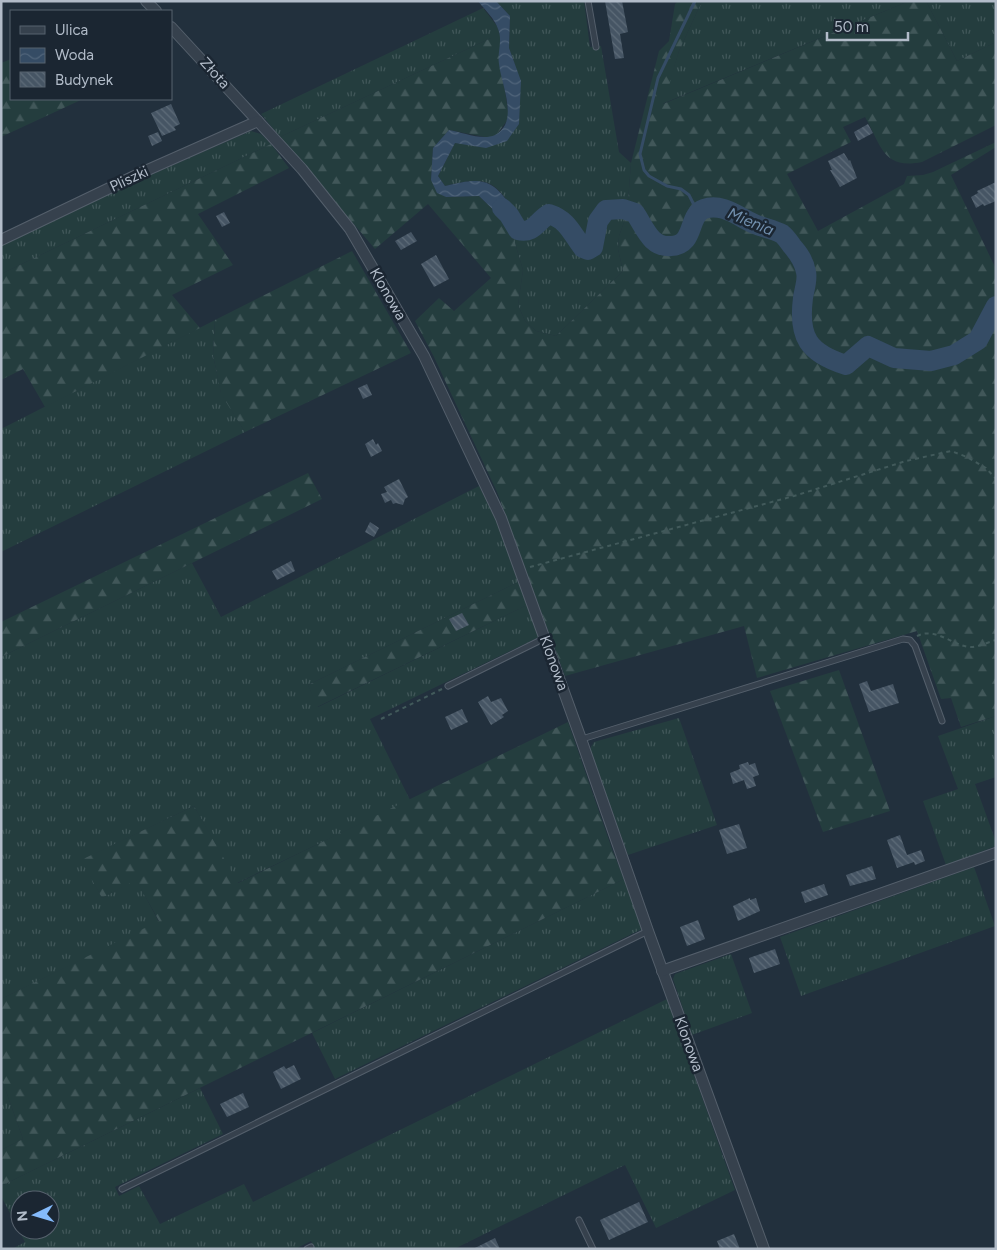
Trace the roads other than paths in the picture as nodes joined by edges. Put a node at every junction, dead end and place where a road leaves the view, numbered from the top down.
1 (146, 1) edge
2 (588, 1) edge
3 (155, 10) edge
4 (172, 28) edge
5 (596, 47) dead end
6 (258, 122) junction
7 (1, 240) edge
8 (545, 638) junction
9 (448, 686) road end
10 (942, 721) dead end
11 (581, 740) junction
12 (996, 853) edge
13 (648, 931) junction
14 (662, 970) junction
15 (122, 1188) dead end
16 (579, 1220) dead end
17 (592, 1249) edge
18 (764, 1249) edge

1 - 3 street
2 - 5 lane
4 - 6 street, Złota
6 - 7 street, Pliszki
6 - 8 street, Klonowa
8 - 9 lane
8 - 11 street, Klonowa
10 - 11 lane
11 - 13 street, Klonowa
12 - 14 street
13 - 14 street, Klonowa
13 - 15 lane
14 - 18 street, Klonowa
16 - 17 lane

